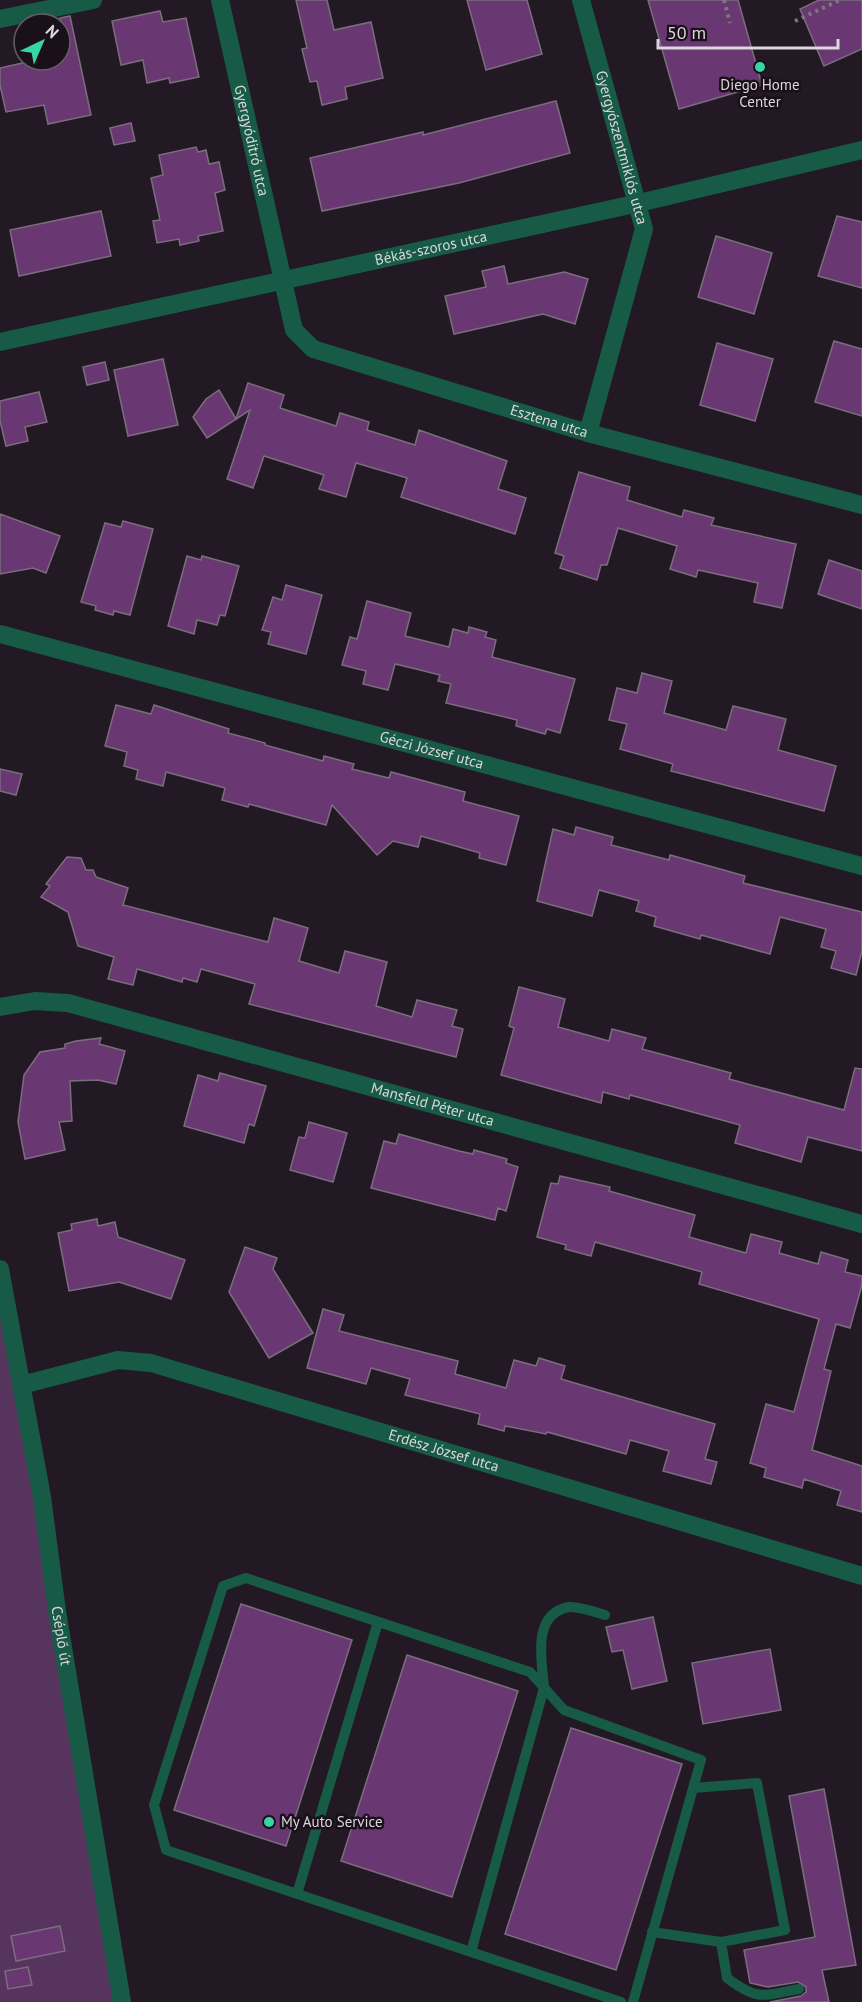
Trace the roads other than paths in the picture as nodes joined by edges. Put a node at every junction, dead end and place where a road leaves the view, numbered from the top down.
1 (93, 0) edge
2 (220, 0) edge
3 (581, 0) edge
4 (0, 19) edge
5 (862, 150) edge
6 (639, 203) junction
7 (284, 281) junction
8 (0, 342) edge
9 (588, 433) junction
10 (862, 506) edge
11 (0, 634) edge
12 (862, 867) edge
13 (0, 1007) edge
14 (862, 1224) edge
15 (0, 1269) edge
16 (22, 1384) junction
17 (862, 1576) edge
18 (605, 1615) dead end
19 (378, 1622) junction
20 (544, 1688) junction
21 (693, 1788) junction
22 (297, 1894) junction
23 (652, 1932) junction
24 (721, 1942) junction
25 (471, 1952) junction
26 (799, 1989) dead end
27 (122, 2002) edge
28 (621, 2002) edge
29 (633, 2002) edge

1 - 4 street
2 - 7 street, Gyergyóditró utca
3 - 6 street, Gyergyószentmiklós utca
5 - 6 street, Békás-szoros utca
6 - 7 street, Békás-szoros utca
6 - 9 street, Gyergyószentmiklós utca
7 - 8 street, Békás-szoros utca
7 - 9 street, Esztena utca
9 - 10 street, Esztena utca
11 - 12 street, Géczi József utca
13 - 14 street, Mansfeld Péter utca
15 - 16 street, Cséplő út
16 - 17 street, Erdész József utca
16 - 27 street, Cséplő út
18 - 20 lane
19 - 20 lane
19 - 22 lane
19 - 22 lane
20 - 21 lane
20 - 25 lane
21 - 23 lane
21 - 24 lane
22 - 25 lane
23 - 24 lane
23 - 29 lane
24 - 26 lane
25 - 28 lane

